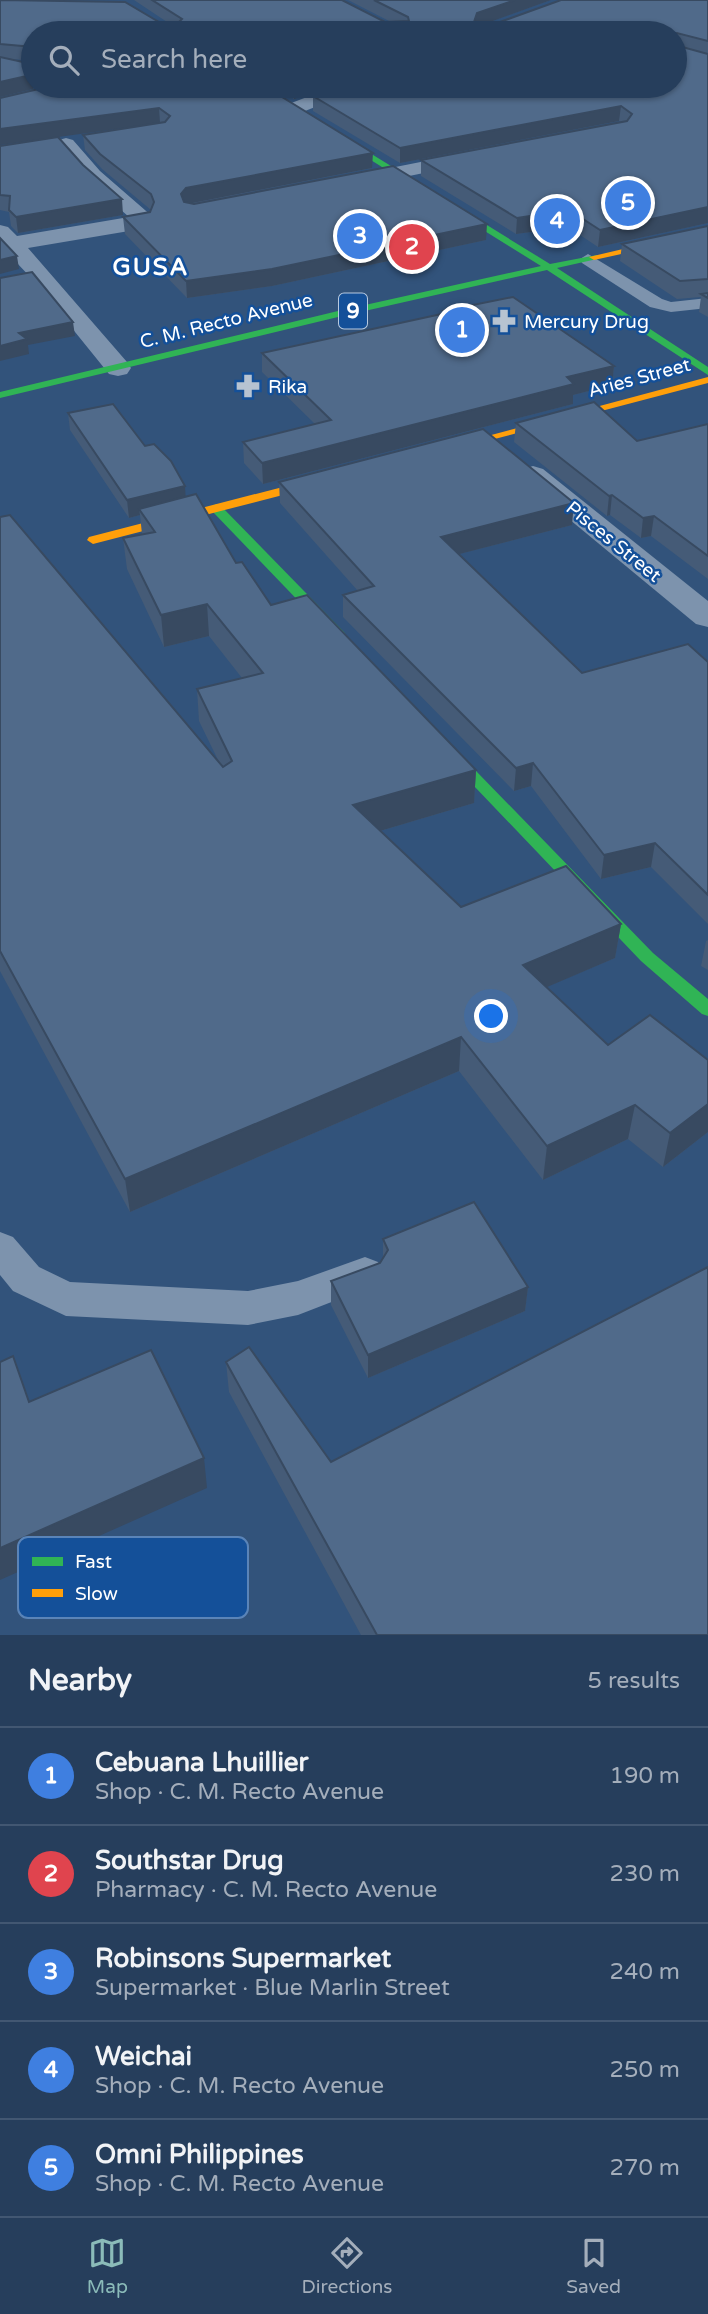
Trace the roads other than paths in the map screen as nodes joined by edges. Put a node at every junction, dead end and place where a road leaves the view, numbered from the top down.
1 (275, 98) edge
2 (321, 98) edge
3 (293, 109) junction
4 (93, 141) edge
5 (488, 155) edge
6 (397, 173) junction
7 (332, 186) edge
8 (708, 232) edge
9 (6, 238) edge
10 (588, 259) junction
11 (549, 267) junction
12 (41, 275) junction
13 (13, 280) edge
14 (708, 303) edge
15 (118, 368) junction
16 (708, 372) edge
17 (708, 380) edge
18 (0, 395) edge
19 (488, 438) junction
20 (424, 455) edge
21 (346, 475) edge
22 (216, 508) junction
23 (93, 540) dead end
24 (708, 617) edge
25 (350, 648) edge
26 (427, 728) edge
27 (708, 1009) edge
28 (0, 1248) edge
29 (366, 1273) edge

1 - 3 main road, Aries Street
2 - 3 street
3 - 6 main road, Aries Street
4 - 9 street
5 - 6 street
6 - 7 street
6 - 11 main road, Aries Street
8 - 10 main road, C. M. Recto Avenue / 9
9 - 12 street
10 - 11 main road, C. M. Recto Avenue / 9
10 - 14 lane
11 - 15 main road, C. M. Recto Avenue / 9
11 - 16 main road, Aries Street
12 - 13 street
12 - 15 street
15 - 18 main road, C. M. Recto Avenue / 9
17 - 19 main road, Aries Street
19 - 20 main road, Aries Street
19 - 24 street, Pisces Street
21 - 22 main road
22 - 23 main road
22 - 25 main road
26 - 27 main road
28 - 29 lane

